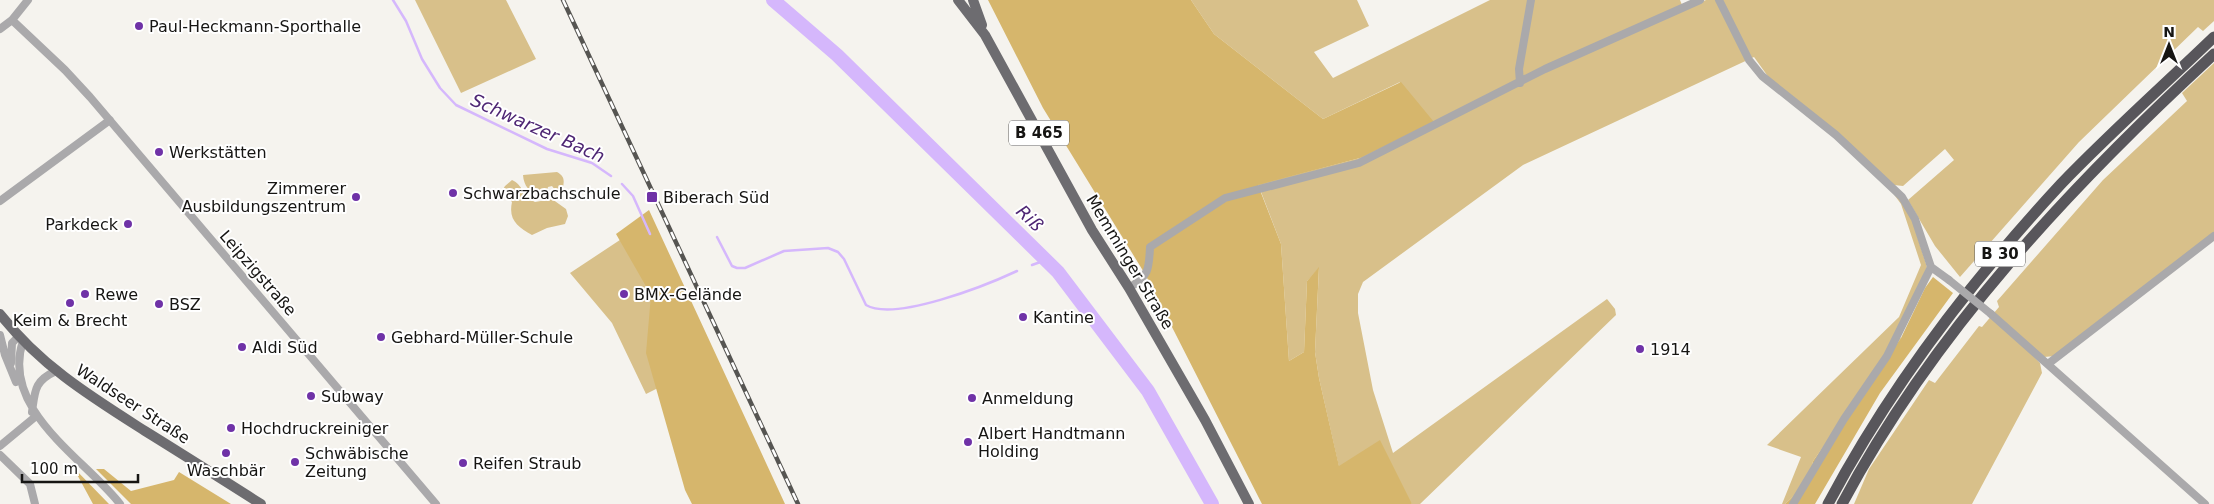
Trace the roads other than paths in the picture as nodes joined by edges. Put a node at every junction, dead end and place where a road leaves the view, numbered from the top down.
1 (28, 0) edge
2 (958, 0) edge
3 (973, 0) edge
4 (1531, 0) edge
5 (1700, 0) edge
6 (1719, 0) edge
7 (12, 20) junction
8 (0, 29) edge
9 (985, 35) junction
10 (2214, 37) edge
11 (2214, 54) edge
12 (1520, 83) junction
13 (110, 120) junction
14 (0, 200) edge
15 (2214, 236) edge
16 (1931, 266) junction
17 (1130, 288) junction
18 (0, 314) edge
19 (0, 335) edge
20 (21, 339) junction
21 (2048, 364) junction
22 (56, 372) junction
23 (12, 373) junction
24 (21, 395) junction
25 (33, 415) junction
26 (0, 446) edge
27 (0, 455) edge
28 (35, 504) edge
29 (120, 504) edge
30 (261, 504) edge
31 (436, 504) edge
32 (1249, 504) edge
33 (1794, 504) edge
34 (1828, 504) edge
35 (1842, 504) edge
36 (2205, 504) edge

1 - 7 street
2 - 9 main road, Memminger Straße / B 465
3 - 9 main road, Memminger Straße / B 465
4 - 12 street
5 - 12 street
6 - 16 street
7 - 8 street
7 - 13 street, Leipzigstraße
9 - 17 main road, Memminger Straße / B 465
10 - 34 highway, B 30
11 - 35 highway, B 30
12 - 17 street
13 - 14 street
13 - 31 street, Leipzigstraße
15 - 21 street
16 - 21 street, bridge
16 - 33 street
17 - 32 main road, Memminger Straße / B 465
18 - 20 main road, Waldseer Straße
19 - 23 street
20 - 22 main road, Waldseer Straße
20 - 23 street
20 - 24 street
21 - 36 street
22 - 25 street
22 - 30 main road, Waldseer Straße
23 - 24 street
24 - 25 street
25 - 26 street
25 - 29 street
27 - 28 street

